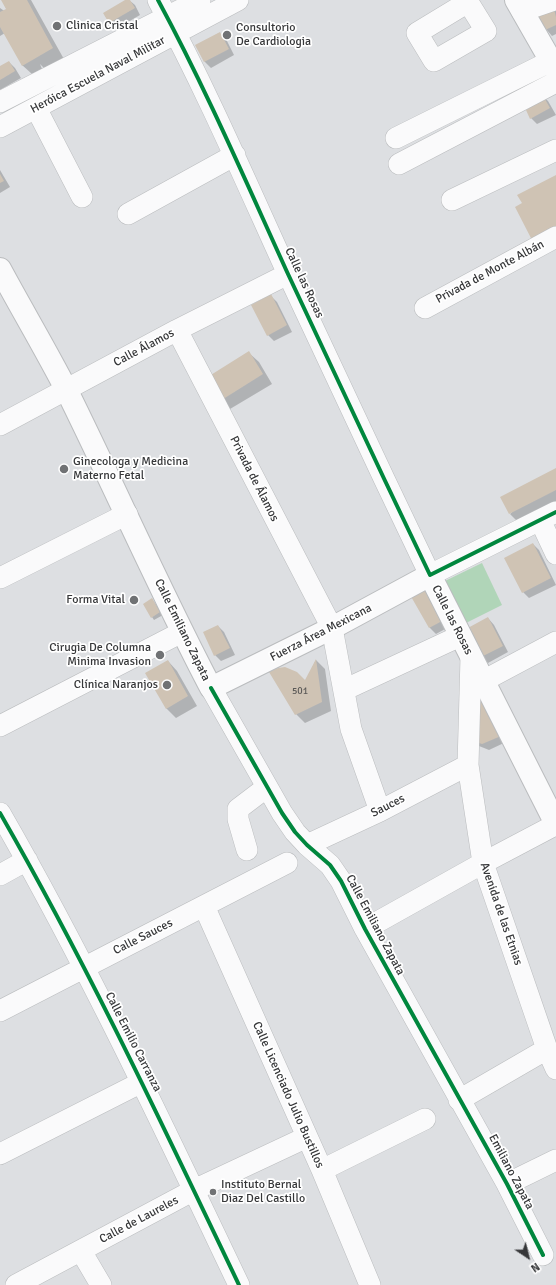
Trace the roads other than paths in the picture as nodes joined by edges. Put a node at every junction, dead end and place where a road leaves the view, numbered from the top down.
1 (200, 0) edge
2 (238, 0) edge
3 (554, 0) edge
4 (519, 5) edge
5 (167, 17) edge
6 (553, 65) edge
7 (556, 82) edge
8 (0, 102) edge
9 (36, 108) junction
10 (0, 127) edge
11 (396, 138) dead end
12 (556, 150) edge
13 (235, 155) junction
14 (399, 164) dead end
15 (82, 198) dead end
16 (452, 200) dead end
17 (128, 214) dead end
18 (556, 237) edge
19 (0, 269) edge
20 (288, 274) junction
21 (425, 308) dead end
22 (177, 330) junction
23 (66, 390) junction
24 (0, 425) edge
25 (127, 514) junction
26 (548, 516) edge
27 (556, 554) edge
28 (430, 575) junction
29 (0, 578) edge
30 (332, 628) junction
31 (182, 632) junction
32 (460, 636) junction
33 (556, 642) edge
34 (471, 657) junction
35 (483, 681) junction
36 (210, 688) junction
37 (344, 690) junction
38 (0, 726) edge
39 (468, 765) junction
40 (268, 787) junction
41 (380, 811) junction
42 (0, 812) edge
43 (556, 825) edge
44 (307, 845) junction
45 (247, 850) dead end
46 (27, 860) junction
47 (287, 863) dead end
48 (483, 863) junction
49 (0, 875) edge
50 (204, 906) junction
51 (365, 929) junction
52 (84, 967) junction
53 (0, 1011) edge
54 (547, 1049) junction
55 (556, 1069) edge
56 (142, 1082) junction
57 (459, 1100) junction
58 (425, 1120) dead end
59 (307, 1137) junction
60 (0, 1154) edge
61 (556, 1160) edge
62 (322, 1170) junction
63 (506, 1184) junction
64 (194, 1190) junction
65 (81, 1251) junction
66 (543, 1255) dead end
67 (16, 1285) edge
68 (100, 1285) edge
69 (239, 1285) edge
70 (370, 1285) edge

1 - 5 street, Heróica Escuela Naval Militar
2 - 5 street, Heróica Escuela Naval Militar
3 - 4 street
4 - 6 main road
5 - 8 street, Heróica Escuela Naval Militar
5 - 9 street, Heróica Escuela Naval Militar
5 - 13 street, Calle las Rosas
6 - 11 street
7 - 14 street
9 - 10 street, Heróica Escuela Naval Militar
9 - 15 street
12 - 16 street
13 - 17 street
13 - 20 street, Calle las Rosas
18 - 21 street, Privada de Monte Albán
19 - 23 main road, Calle Emiliano Zapata
20 - 22 street, Calle Álamos
20 - 28 street, Calle las Rosas
22 - 23 street, Calle Álamos
22 - 30 street, Privada de Álamos
23 - 24 street, Calle Álamos
23 - 25 main road, Calle Emiliano Zapata
25 - 29 street
25 - 31 main road, Calle Emiliano Zapata
26 - 27 street
26 - 28 street
28 - 30 main road, Fuerza Área Mexicana
28 - 32 main road, Calle las Rosas
30 - 36 main road, Fuerza Área Mexicana
30 - 37 street, Privada de Álamos
31 - 36 main road, Calle Emiliano Zapata
31 - 38 street
32 - 34 main road, Calle las Rosas
32 - 37 street
33 - 35 street
34 - 35 main road, Calle las Rosas
34 - 39 street, Avenida de las Etnias
35 - 43 main road, Calle las Rosas
36 - 40 street, Calle Emiliano Zapata
37 - 41 street, Privada de Álamos
39 - 41 street, Sauces
39 - 48 street, Avenida de las Etnias
40 - 44 street, Calle Emiliano Zapata
40 - 45 street
41 - 44 street, Sauces
42 - 46 street, Calle Emilio Carranza
43 - 48 street
44 - 51 street, Calle Emiliano Zapata
46 - 49 street
46 - 52 street, Calle Emilio Carranza
47 - 50 street, Calle Sauces
48 - 51 street
48 - 54 street, Avenida de las Etnias
50 - 52 street, Calle Sauces
50 - 59 street, Calle Licenciado Julio Bustillos
51 - 57 street, Calle Emiliano Zapata
52 - 53 street, Calle Sauces
52 - 56 street, Calle Emilio Carranza
54 - 55 street, Avenida de las Etnias
54 - 57 street
56 - 60 street
56 - 64 street, Calle Emilio Carranza
57 - 63 street, Emiliano Zapata
58 - 62 street
59 - 62 street, Calle Licenciado Julio Bustillos
59 - 64 street, Calle de Laureles
61 - 63 street
62 - 70 street, Calle Licenciado Julio Bustillos
63 - 66 street, Emiliano Zapata
64 - 65 street, Calle de Laureles
64 - 69 street, Calle Emilio Carranza
65 - 67 street, Calle de Laureles
65 - 68 street

